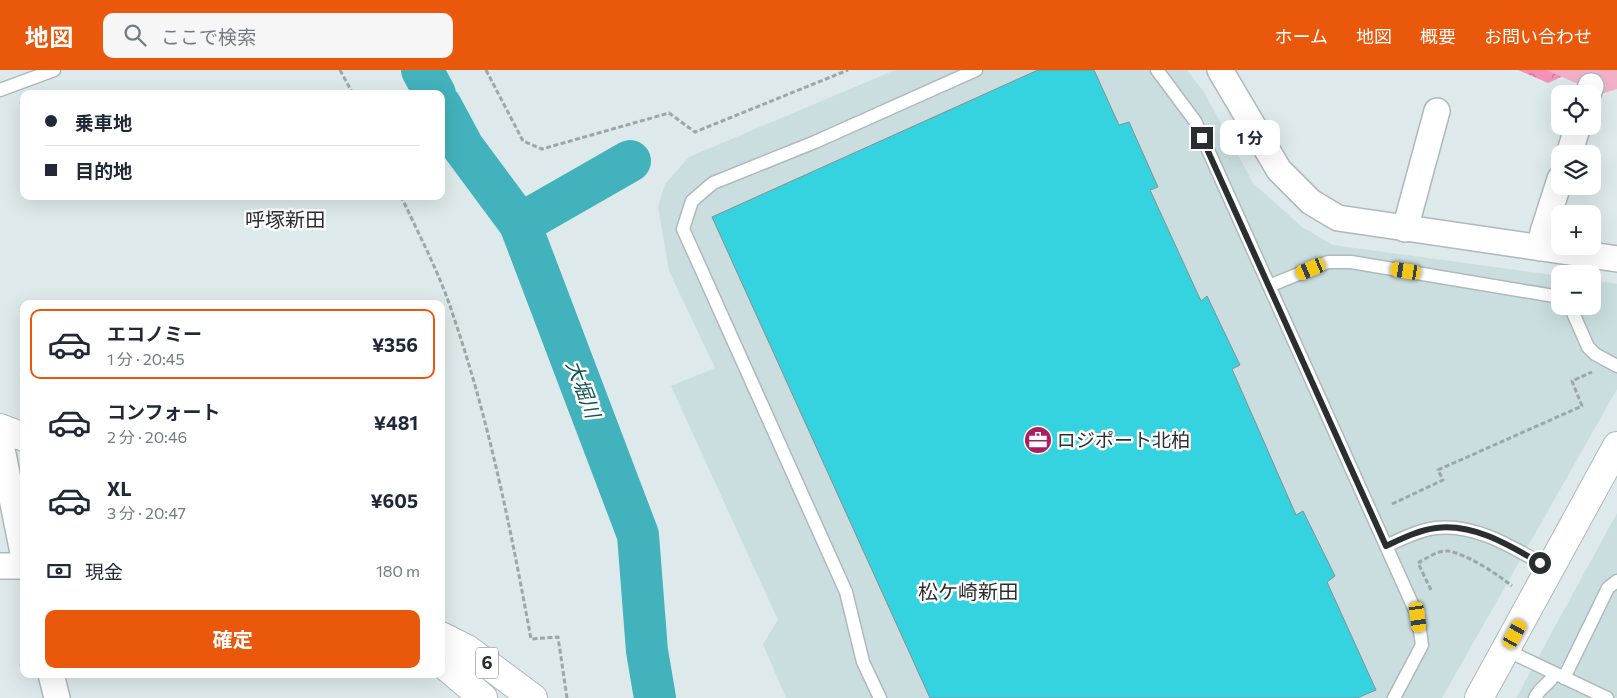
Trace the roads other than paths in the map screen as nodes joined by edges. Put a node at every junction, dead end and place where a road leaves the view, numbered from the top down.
1 (54, 70) edge
2 (976, 70) edge
3 (1157, 70) edge
4 (1220, 70) edge
5 (0, 90) edge
6 (1438, 111) dead end
7 (1555, 195) edge
8 (1405, 229) junction
9 (1540, 248) junction
10 (1617, 259) edge
11 (1270, 286) junction
12 (1551, 295) edge
13 (1574, 315) edge
14 (1617, 366) edge
15 (0, 428) edge
16 (20, 436) edge
17 (0, 439) edge
18 (1617, 446) edge
19 (20, 538) edge
20 (1386, 546) junction
21 (0, 566) edge
22 (20, 566) edge
23 (1551, 569) junction
24 (1617, 581) edge
25 (445, 638) edge
26 (1506, 650) junction
27 (445, 665) edge
28 (1559, 675) junction
29 (52, 678) edge
30 (530, 697) edge
31 (56, 698) edge
32 (484, 698) edge
33 (880, 698) edge
34 (1394, 698) edge
35 (1479, 698) edge
36 (1534, 698) edge
37 (1607, 698) edge

1 - 5 lane
2 - 33 lane
3 - 11 lane
4 - 8 street
6 - 8 street
7 - 9 street
8 - 9 street
9 - 10 street
11 - 12 lane
11 - 20 lane
13 - 14 lane
15 - 16 main road
17 - 19 street
18 - 23 main road
20 - 23 lane
20 - 34 lane
21 - 22 street
23 - 26 main road
24 - 28 lane
25 - 30 main road, 6
26 - 28 lane
26 - 35 main road
27 - 32 main road, 6
28 - 36 lane
28 - 37 lane
29 - 31 street

